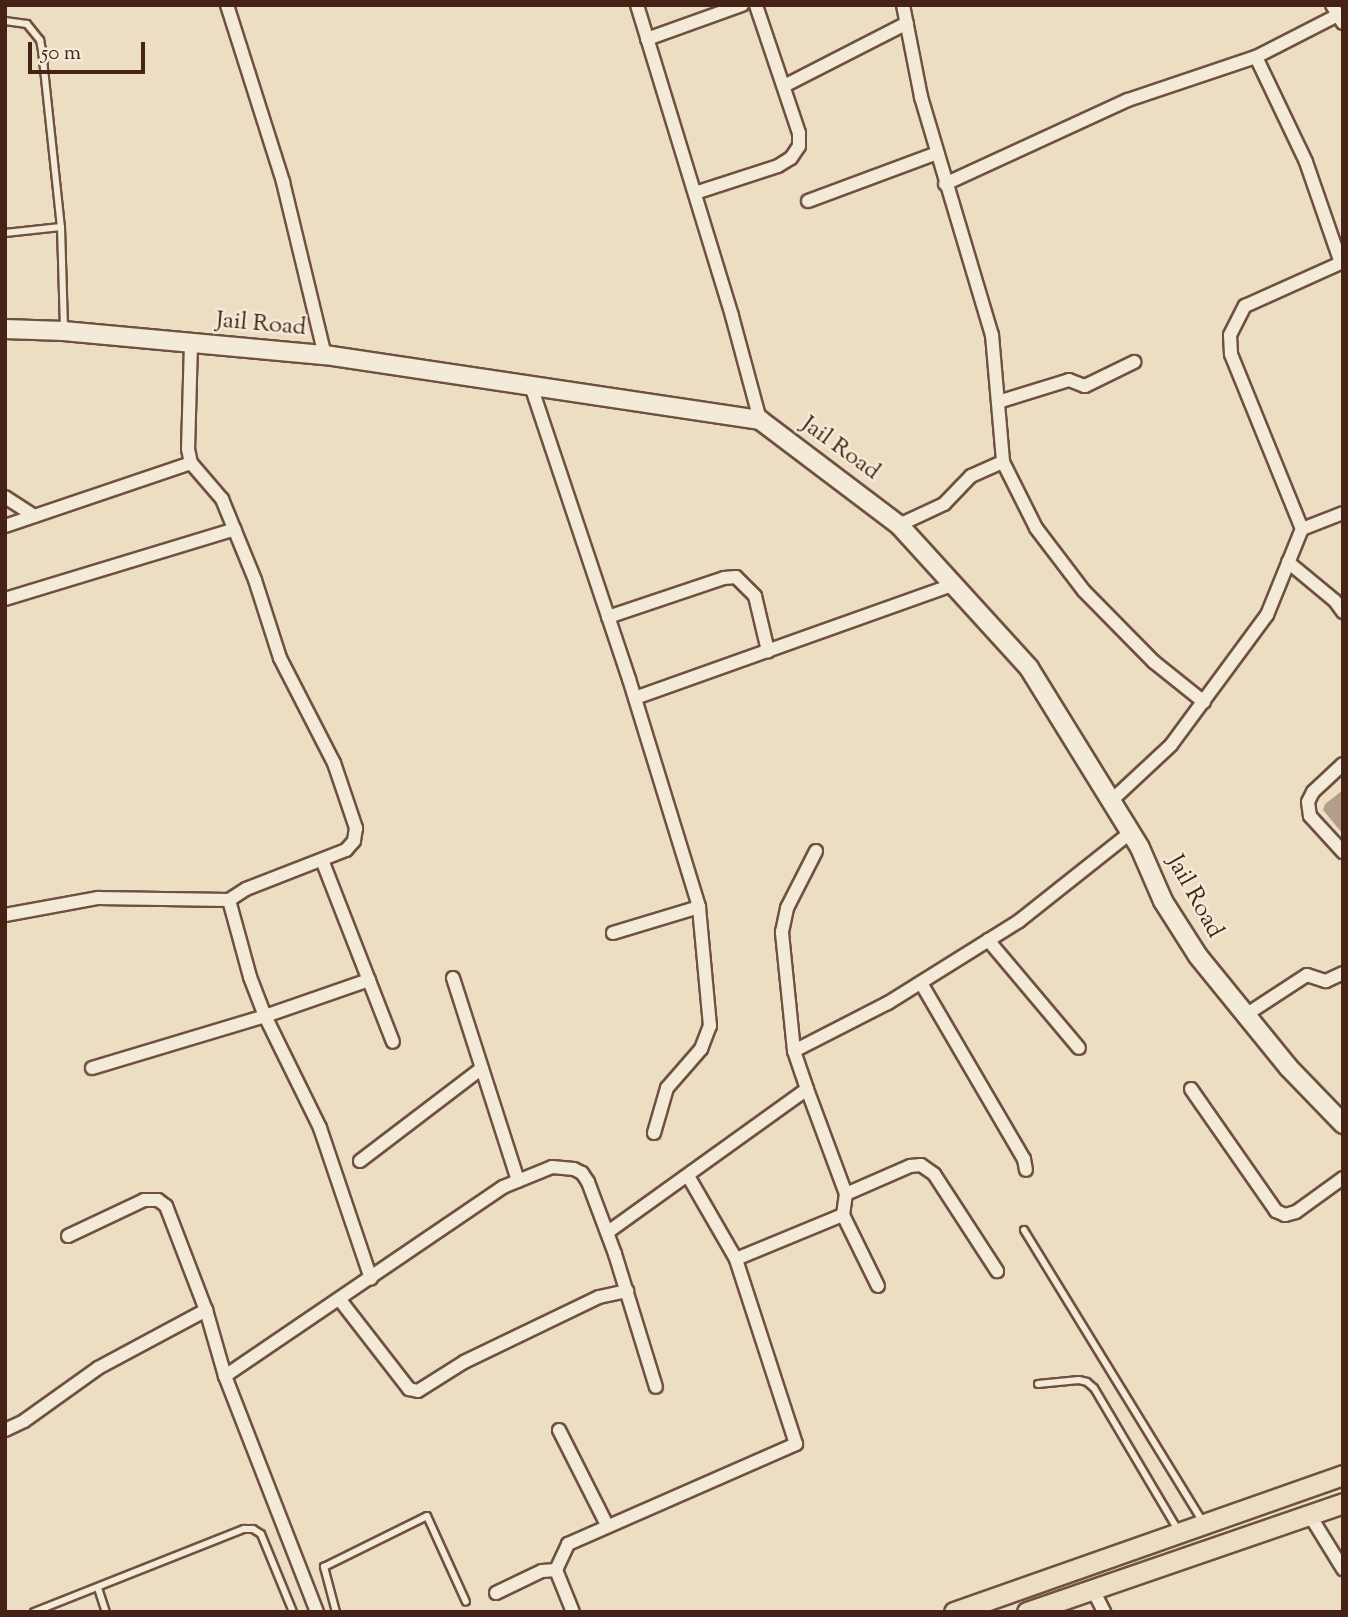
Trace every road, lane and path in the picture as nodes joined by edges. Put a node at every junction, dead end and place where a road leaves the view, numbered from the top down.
1 (227, 5) edge
2 (637, 5) edge
3 (742, 5) edge
4 (756, 5) edge
5 (904, 5) edge
6 (1337, 15) edge
7 (5, 21) edge
8 (907, 23) junction
9 (647, 39) junction
10 (1256, 57) junction
11 (783, 86) junction
12 (937, 153) junction
13 (945, 184) junction
14 (695, 193) junction
15 (808, 201) dead end
16 (61, 227) junction
17 (5, 233) edge
18 (1342, 262) edge
19 (5, 329) edge
20 (64, 331) junction
21 (191, 344) junction
22 (325, 355) junction
23 (1134, 362) dead end
24 (531, 386) junction
25 (998, 402) junction
26 (760, 420) junction
27 (1003, 462) junction
28 (191, 463) junction
29 (5, 497) edge
30 (1343, 513) edge
31 (34, 516) junction
32 (899, 525) junction
33 (5, 526) edge
34 (235, 529) junction
35 (1302, 529) junction
36 (1288, 562) junction
37 (953, 586) junction
38 (5, 599) edge
39 (1343, 612) edge
40 (608, 617) junction
41 (768, 651) junction
42 (635, 698) junction
43 (1204, 702) junction
44 (1343, 764) edge
45 (1111, 801) junction
46 (1130, 833) junction
47 (817, 851) dead end
48 (1343, 852) edge
49 (322, 860) junction
50 (229, 900) junction
51 (699, 907) junction
52 (5, 915) edge
53 (613, 933) dead end
54 (988, 940) junction
55 (1343, 973) edge
56 (453, 978) dead end
57 (369, 980) junction
58 (921, 983) junction
59 (265, 1016) junction
60 (1244, 1016) junction
61 (393, 1042) dead end
62 (1079, 1048) dead end
63 (794, 1051) junction
64 (92, 1068) dead end
65 (482, 1069) junction
66 (807, 1089) junction
67 (1191, 1089) dead end
68 (1343, 1124) edge
69 (654, 1133) dead end
70 (360, 1161) dead end
71 (1026, 1170) dead end
72 (688, 1176) junction
73 (1343, 1178) edge
74 (518, 1181) junction
75 (846, 1194) junction
76 (843, 1214) junction
77 (1024, 1230) dead end
78 (608, 1232) junction
79 (68, 1236) dead end
80 (736, 1259) junction
81 (997, 1271) dead end
82 (371, 1279) junction
83 (878, 1286) dead end
84 (627, 1291) junction
85 (340, 1300) junction
86 (206, 1310) junction
87 (225, 1376) junction
88 (1038, 1384) dead end
89 (656, 1387) dead end
90 (5, 1430) edge
91 (559, 1430) dead end
92 (1343, 1475) edge
93 (1343, 1503) edge
94 (1310, 1514) junction
95 (1204, 1523) junction
96 (607, 1525) junction
97 (1179, 1532) junction
98 (1343, 1569) edge
99 (556, 1570) junction
100 (97, 1588) junction
101 (1093, 1590) junction
102 (496, 1593) dead end
103 (466, 1602) dead end
104 (34, 1612) edge
105 (106, 1612) edge
106 (293, 1612) edge
107 (317, 1612) edge
108 (336, 1612) edge
109 (573, 1612) edge
110 (954, 1612) edge
111 (1027, 1612) edge
112 (1104, 1612) edge

1 - 22 street
2 - 9 street
3 - 9 street
4 - 11 street
5 - 8 street
6 - 10 street
7 - 16 lane
8 - 11 street
8 - 12 street
9 - 14 street
10 - 13 street
10 - 18 street
11 - 14 street
12 - 13 street
12 - 15 street
13 - 25 street
14 - 26 street
16 - 17 lane
16 - 20 lane
18 - 35 street
19 - 20 street, Jail Road
20 - 21 street, Jail Road
21 - 22 street, Jail Road
21 - 28 street
22 - 24 street, Jail Road
23 - 25 street
24 - 26 street, Jail Road
24 - 40 street
25 - 27 street
26 - 32 street, Jail Road
27 - 32 street
27 - 43 street
28 - 31 street
28 - 34 street
29 - 31 street
30 - 35 street
31 - 33 street
32 - 37 street, Jail Road
34 - 38 street
34 - 49 street
35 - 36 street
36 - 39 street
36 - 43 street
37 - 41 street
37 - 45 street, Jail Road
40 - 41 street
40 - 42 street
41 - 42 street
42 - 51 street
43 - 45 street
44 - 48 street
45 - 46 street, Jail Road
46 - 54 street
46 - 60 street, Jail Road
47 - 63 street
49 - 50 street
49 - 57 street
50 - 52 street
50 - 59 street
51 - 53 street
51 - 69 street
54 - 58 street
54 - 62 street
55 - 60 street
56 - 65 street
57 - 59 street
57 - 61 street
58 - 63 street
58 - 71 street
59 - 64 street
59 - 82 street
60 - 68 street, Jail Road
63 - 66 street
65 - 70 street
65 - 74 street
66 - 72 street
66 - 75 street
67 - 73 street
72 - 78 street
72 - 80 street
74 - 78 street
74 - 82 street
75 - 76 street
75 - 81 street
76 - 80 street
76 - 83 street
77 - 95 lane
78 - 84 street
79 - 86 street
80 - 96 street
82 - 85 street
84 - 85 street
84 - 89 street
85 - 87 street
86 - 87 street
86 - 90 street
87 - 107 street
88 - 97 lane
91 - 96 street
92 - 95 main road
93 - 94 main road
94 - 98 street
94 - 101 main road
95 - 97 main road
96 - 99 street
97 - 110 main road
99 - 102 street
99 - 109 street
100 - 104 lane
100 - 105 lane
100 - 106 lane
101 - 111 main road
101 - 112 street
103 - 108 lane

